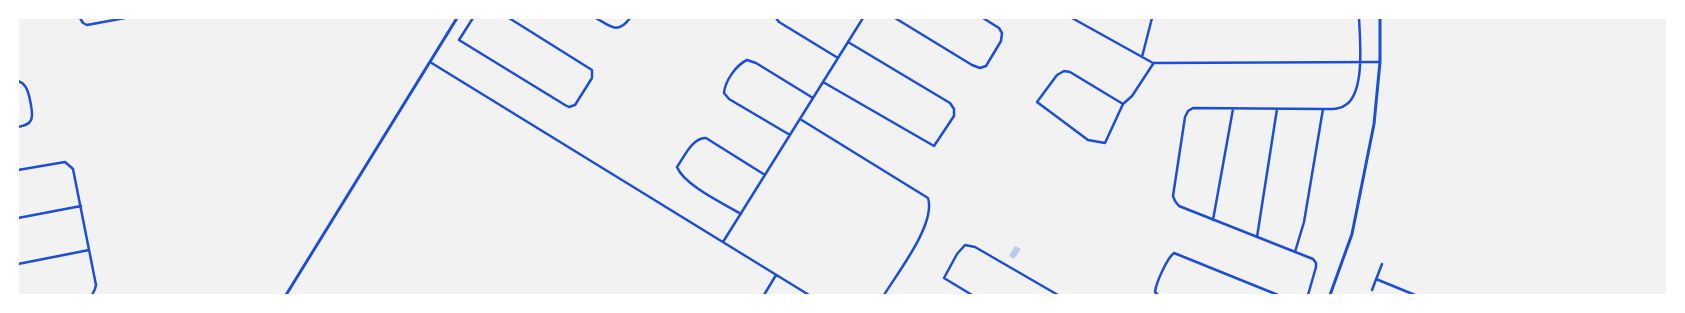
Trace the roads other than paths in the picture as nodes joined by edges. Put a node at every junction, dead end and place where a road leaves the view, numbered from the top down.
1 (80, 18) edge
2 (125, 18) edge
3 (457, 18) edge
4 (473, 18) edge
5 (509, 18) edge
6 (596, 18) edge
7 (630, 18) edge
8 (776, 18) edge
9 (895, 18) edge
10 (983, 18) edge
11 (1072, 18) edge
12 (1152, 18) edge
13 (1359, 18) edge
14 (1380, 18) edge
15 (861, 19) edge
16 (1077, 19) edge
17 (848, 42) junction
18 (1142, 57) junction
19 (838, 58) junction
20 (1361, 61) junction
21 (430, 62) junction
22 (1380, 62) junction
23 (1154, 63) junction
24 (18, 81) edge
25 (823, 82) junction
26 (813, 98) junction
27 (1123, 104) junction
28 (1233, 109) junction
29 (1277, 109) junction
30 (1323, 109) junction
31 (800, 119) junction
32 (18, 127) edge
33 (790, 135) junction
34 (18, 170) edge
35 (765, 175) junction
36 (81, 206) junction
37 (740, 214) junction
38 (18, 218) edge
39 (1213, 220) junction
40 (1257, 237) junction
41 (723, 242) junction
42 (89, 250) junction
43 (1295, 252) junction
44 (18, 264) edge
45 (1382, 264) dead end
46 (776, 276) junction
47 (1376, 279) junction
48 (1372, 290) dead end
49 (92, 295) edge
50 (286, 295) edge
51 (764, 295) edge
52 (809, 295) edge
53 (884, 295) edge
54 (972, 295) edge
55 (1058, 295) edge
56 (1158, 295) edge
57 (1278, 295) edge
58 (1308, 295) edge
59 (1330, 295) edge
60 (1415, 295) edge

1 - 2 street
3 - 21 street
4 - 5 street
6 - 7 street
8 - 19 street
9 - 10 street
11 - 16 street
12 - 18 street
13 - 20 street
14 - 22 street
15 - 17 street
16 - 18 street
17 - 19 street
17 - 25 street
18 - 23 street
19 - 25 street
20 - 22 street
20 - 23 street
20 - 30 street
21 - 41 street
21 - 50 street
22 - 59 street
23 - 27 street
24 - 32 street
25 - 26 street
26 - 31 street
26 - 33 street
27 - 27 street
28 - 29 street
28 - 39 street
28 - 39 street
29 - 30 street
29 - 40 street
30 - 43 street
31 - 33 street
31 - 53 street
33 - 35 street
34 - 36 street
35 - 37 street
35 - 37 street
36 - 38 street
36 - 42 street
37 - 41 street
39 - 40 street
40 - 43 street
41 - 46 street
42 - 44 street
42 - 49 street
43 - 58 street
45 - 47 street
46 - 51 street
46 - 52 street
47 - 48 street
47 - 60 street
54 - 55 street
56 - 57 street

